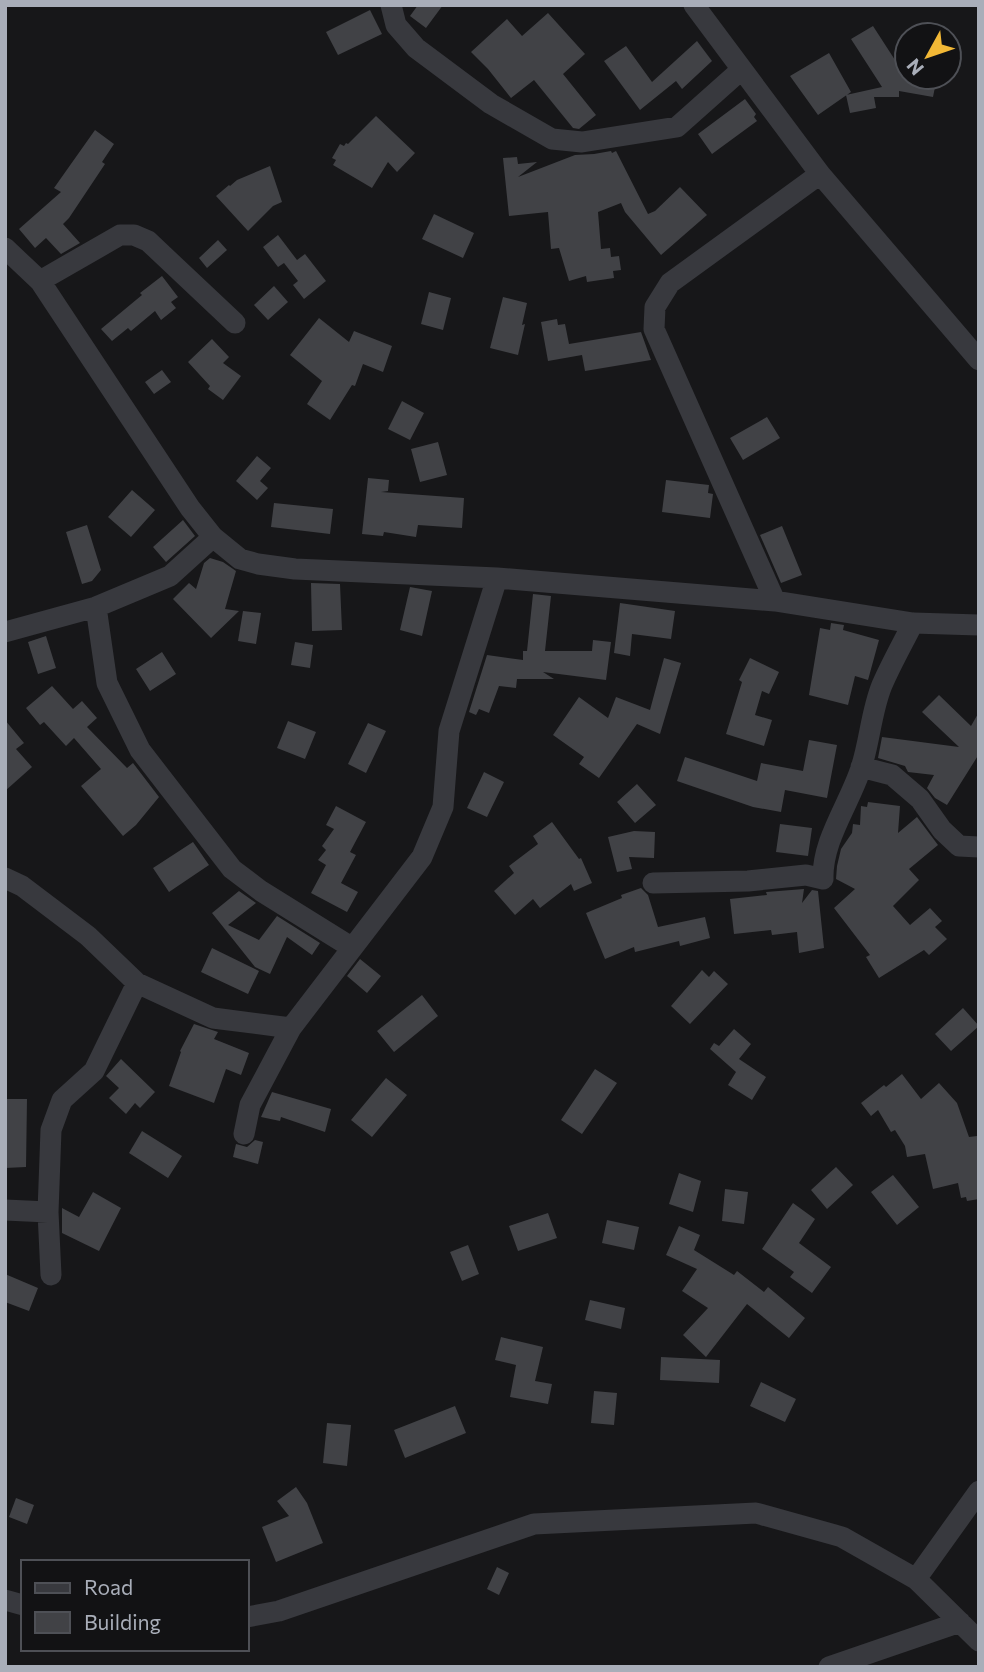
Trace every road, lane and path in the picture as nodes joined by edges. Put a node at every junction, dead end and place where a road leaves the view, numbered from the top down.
1 (391, 5) edge
2 (694, 5) edge
3 (741, 70) junction
4 (820, 174) junction
5 (5, 248) edge
6 (40, 281) junction
7 (235, 323) dead end
8 (977, 353) edge
9 (213, 537) junction
10 (497, 578) junction
11 (775, 601) junction
12 (96, 607) junction
13 (913, 623) junction
14 (979, 625) edge
15 (5, 632) edge
16 (861, 767) junction
17 (979, 847) edge
18 (5, 878) edge
19 (653, 883) dead end
20 (351, 947) junction
21 (137, 983) junction
22 (291, 1028) junction
23 (244, 1134) dead end
24 (5, 1210) edge
25 (48, 1212) junction
26 (51, 1275) dead end
27 (979, 1491) edge
28 (916, 1579) junction
29 (248, 1617) edge
30 (960, 1622) junction
31 (979, 1641) edge
32 (829, 1667) edge

1 - 3 street
2 - 3 street
3 - 4 street
4 - 8 street
4 - 11 street
5 - 6 street
6 - 7 street
6 - 9 street
9 - 10 street
9 - 12 street
10 - 11 street
10 - 20 street
11 - 13 street
12 - 15 street
12 - 20 street
13 - 14 street
13 - 16 street
16 - 17 street
16 - 19 street
18 - 21 street
20 - 22 street
21 - 22 street
21 - 25 street
22 - 23 street
24 - 25 street
25 - 26 street
27 - 28 street
28 - 29 street
28 - 30 street
30 - 31 street
30 - 32 street

